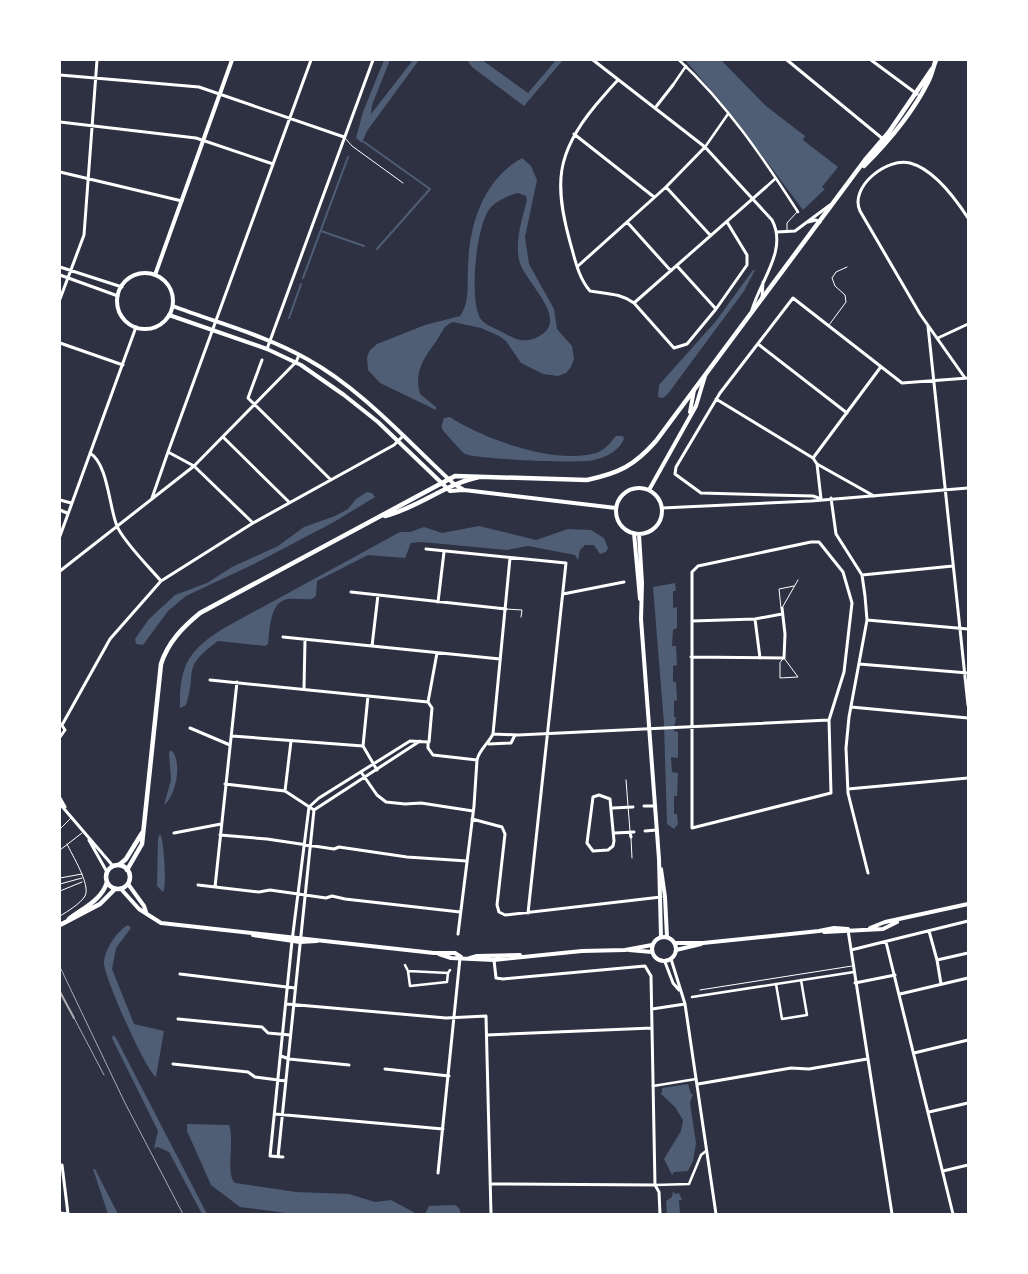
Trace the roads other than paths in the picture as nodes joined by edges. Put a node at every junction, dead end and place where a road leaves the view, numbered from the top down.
1 (97, 60) edge
2 (232, 60) edge
3 (311, 60) edge
4 (373, 60) edge
5 (593, 60) edge
6 (680, 60) edge
7 (787, 60) edge
8 (871, 60) edge
9 (936, 60) edge
10 (686, 66) junction
11 (60, 75) edge
12 (95, 78) junction
13 (618, 80) junction
14 (673, 85) joint
15 (220, 94) junction
16 (918, 95) junction
17 (655, 108) junction
18 (728, 114) junction
19 (290, 118) junction
20 (60, 122) edge
21 (91, 126) junction
22 (574, 134) junction
23 (344, 137) junction
24 (203, 140) junction
25 (885, 140) junction
26 (704, 147) junction
27 (273, 164) junction
28 (60, 172) edge
29 (88, 178) junction
30 (776, 178) junction
31 (403, 183) dead end
32 (666, 186) junction
33 (766, 186) joint
34 (654, 197) junction
35 (753, 198) junction
36 (182, 201) junction
37 (835, 202) junction
38 (798, 212) joint
39 (968, 218) edge
40 (627, 222) junction
41 (727, 222) junction
42 (820, 222) junction
43 (805, 223) junction
44 (777, 232) junction
45 (787, 232) junction
46 (710, 235) junction
47 (677, 266) junction
48 (60, 267) edge
49 (577, 267) junction
50 (847, 267) dead end
51 (71, 270) junction
52 (671, 271) junction
53 (60, 275) edge
54 (156, 275) junction
55 (67, 278) junction
56 (763, 282) junction
57 (122, 287) junction
58 (118, 296) junction
59 (60, 299) edge
60 (761, 301) junction
61 (634, 303) junction
62 (172, 306) junction
63 (716, 309) junction
64 (751, 314) junction
65 (169, 315) junction
66 (216, 322) junction
67 (968, 324) edge
68 (828, 326) junction
69 (928, 326) junction
70 (136, 328) junction
71 (213, 330) junction
72 (937, 337) junction
73 (928, 340) junction
74 (270, 342) junction
75 (60, 343) edge
76 (758, 344) junction
77 (267, 349) junction
78 (299, 354) junction
79 (262, 360) dead end
80 (296, 362) junction
81 (123, 365) junction
82 (880, 368) junction
83 (706, 374) junction
84 (966, 378) edge
85 (932, 381) junction
86 (694, 390) junction
87 (716, 399) junction
88 (254, 404) junction
89 (847, 413) junction
90 (689, 415) junction
91 (403, 436) junction
92 (223, 437) junction
93 (398, 441) junction
94 (168, 452) junction
95 (90, 453) junction
96 (813, 458) junction
97 (817, 464) junction
98 (194, 466) junction
99 (482, 476) junction
100 (448, 479) junction
101 (332, 480) junction
102 (440, 483) junction
103 (454, 484) junction
104 (445, 488) junction
105 (968, 488) edge
106 (464, 490) junction
107 (650, 490) junction
108 (945, 491) junction
109 (874, 496) junction
110 (152, 498) junction
111 (831, 498) junction
112 (821, 499) junction
113 (60, 500) edge
114 (290, 502) junction
115 (71, 503) junction
116 (616, 508) junction
117 (662, 508) junction
118 (60, 510) edge
119 (67, 512) junction
120 (381, 517) junction
121 (253, 523) junction
122 (117, 527) junction
123 (634, 534) junction
124 (640, 534) junction
125 (60, 536) edge
126 (426, 550) dead end
127 (444, 552) junction
128 (510, 558) junction
129 (953, 566) junction
130 (60, 571) edge
131 (862, 575) junction
132 (798, 580) dead end
133 (161, 581) junction
134 (624, 582) dead end
135 (794, 586) junction
136 (351, 592) dead end
137 (562, 594) junction
138 (378, 595) junction
139 (438, 602) junction
140 (640, 603) junction
141 (782, 608) junction
142 (506, 609) junction
143 (782, 614) junction
144 (521, 617) dead end
145 (755, 618) junction
146 (867, 620) junction
147 (692, 621) junction
148 (960, 628) junction
149 (968, 629) edge
150 (283, 638) dead end
151 (304, 640) junction
152 (372, 646) junction
153 (437, 653) junction
154 (692, 657) junction
155 (760, 658) junction
156 (784, 658) junction
157 (500, 659) junction
158 (859, 664) junction
159 (966, 673) edge
160 (210, 680) dead end
161 (237, 682) junction
162 (304, 688) junction
163 (368, 696) junction
164 (428, 702) junction
165 (968, 705) edge
166 (852, 707) junction
167 (968, 718) edge
168 (829, 720) junction
169 (61, 724) edge
170 (692, 727) junction
171 (190, 728) dead end
172 (649, 729) junction
173 (493, 734) junction
174 (548, 734) junction
175 (232, 736) junction
176 (515, 736) junction
177 (60, 737) edge
178 (291, 740) junction
179 (420, 741) junction
180 (428, 742) junction
181 (489, 744) junction
182 (230, 745) junction
183 (363, 746) junction
184 (477, 760) junction
185 (374, 764) junction
186 (377, 770) junction
187 (361, 772) junction
188 (365, 777) junction
189 (968, 778) edge
190 (626, 780) dead end
191 (225, 784) junction
192 (848, 789) junction
193 (285, 791) junction
194 (60, 798) edge
195 (60, 804) edge
196 (644, 806) dead end
197 (655, 806) junction
198 (309, 807) junction
199 (630, 807) junction
200 (613, 808) junction
201 (314, 810) junction
202 (473, 811) junction
203 (70, 816) junction
204 (472, 819) junction
205 (220, 824) junction
206 (60, 829) edge
207 (657, 830) junction
208 (645, 831) dead end
209 (83, 832) junction
210 (143, 832) junction
211 (632, 832) junction
212 (174, 833) dead end
213 (615, 833) junction
214 (220, 835) junction
215 (630, 837) joint
216 (88, 839) junction
217 (67, 844) junction
218 (303, 845) junction
219 (309, 846) junction
220 (60, 850) edge
221 (632, 858) dead end
222 (659, 859) junction
223 (467, 861) junction
224 (119, 865) junction
225 (113, 866) junction
226 (128, 870) junction
227 (107, 872) junction
228 (868, 873) dead end
229 (82, 874) junction
230 (60, 878) edge
231 (83, 878) junction
232 (83, 882) junction
233 (107, 882) junction
234 (60, 884) edge
235 (128, 884) junction
236 (198, 885) dead end
237 (215, 887) junction
238 (114, 889) junction
239 (121, 889) junction
240 (60, 891) edge
241 (298, 894) junction
242 (304, 895) junction
243 (659, 897) junction
244 (665, 897) junction
245 (968, 904) edge
246 (146, 912) junction
247 (460, 912) junction
248 (528, 913) junction
249 (60, 916) edge
250 (968, 921) edge
251 (60, 926) edge
252 (848, 929) junction
253 (929, 931) junction
254 (458, 934) dead end
255 (661, 937) junction
256 (667, 937) junction
257 (293, 939) junction
258 (300, 940) junction
259 (886, 942) junction
260 (674, 943) junction
261 (703, 943) junction
262 (652, 945) junction
263 (626, 950) junction
264 (676, 950) junction
265 (850, 950) junction
266 (652, 952) junction
267 (968, 953) edge
268 (460, 957) junction
269 (494, 958) junction
270 (671, 959) junction
271 (937, 960) junction
272 (665, 962) junction
273 (405, 965) dead end
274 (853, 966) junction
275 (408, 971) junction
276 (854, 972) junction
277 (180, 974) dead end
278 (895, 975) junction
279 (968, 978) edge
280 (799, 979) junction
281 (856, 983) junction
282 (775, 984) junction
283 (941, 984) junction
284 (288, 988) junction
285 (295, 988) junction
286 (700, 990) dead end
287 (679, 991) junction
288 (900, 994) junction
289 (692, 997) dead end
290 (287, 1004) junction
291 (685, 1004) junction
292 (294, 1005) junction
293 (652, 1009) junction
294 (454, 1018) junction
295 (178, 1019) dead end
296 (652, 1028) junction
297 (284, 1034) junction
298 (290, 1035) junction
299 (486, 1035) junction
300 (968, 1040) edge
301 (914, 1053) junction
302 (281, 1056) junction
303 (289, 1059) junction
304 (867, 1059) junction
305 (173, 1064) dead end
306 (349, 1065) dead end
307 (385, 1069) dead end
308 (449, 1076) junction
309 (696, 1079) junction
310 (278, 1080) junction
311 (286, 1081) junction
312 (698, 1084) junction
313 (653, 1086) junction
314 (968, 1102) edge
315 (929, 1112) junction
316 (275, 1114) junction
317 (283, 1115) junction
318 (443, 1129) junction
319 (706, 1151) junction
320 (278, 1157) junction
321 (283, 1157) dead end
322 (62, 1165) dead end
323 (968, 1165) edge
324 (943, 1171) junction
325 (438, 1173) dead end
326 (490, 1184) junction
327 (655, 1185) junction
328 (60, 1213) edge
329 (68, 1214) edge
330 (491, 1214) edge
331 (660, 1214) edge
332 (716, 1214) edge
333 (892, 1214) edge
334 (953, 1214) edge

1 - 12 street
2 - 15 street
3 - 19 street
4 - 23 street
5 - 13 street
6 - 10 street
7 - 25 street
8 - 16 street
9 - 16 main road
10 - 14 street
10 - 18 street
11 - 12 street
12 - 15 street
12 - 21 street
13 - 17 street
13 - 22 street
14 - 17 street
15 - 19 street
15 - 24 street
16 - 25 main road
17 - 26 street
18 - 26 street
18 - 30 street
19 - 23 street
19 - 27 street
20 - 21 street
21 - 24 street
21 - 29 street
22 - 34 street
22 - 49 street
23 - 31 lane
23 - 74 street
24 - 27 street
24 - 36 street
25 - 37 main road
26 - 32 street
26 - 35 street
27 - 66 street
28 - 29 street
29 - 36 street
29 - 51 street
30 - 33 street
30 - 38 street
32 - 34 street
32 - 46 street
33 - 35 street
34 - 40 street
35 - 41 street
35 - 44 street
36 - 54 street
37 - 42 main road
37 - 43 street
38 - 45 lane
39 - 69 street
40 - 49 street
40 - 52 street
41 - 46 street
41 - 63 street
42 - 43 street
42 - 60 main road
43 - 45 street
44 - 45 street
44 - 56 street
46 - 47 street
47 - 52 street
47 - 63 street
48 - 51 street
49 - 61 street
50 - 68 lane
51 - 55 street
51 - 57 street
52 - 61 street
53 - 55 street
54 - 57 street
54 - 62 street
55 - 58 street
55 - 59 street
56 - 60 street
56 - 64 street
57 - 58 street
58 - 70 street
60 - 64 main road
61 - 63 street
62 - 65 street
62 - 66 street
64 - 83 main road
65 - 70 street
65 - 71 street
66 - 71 street
66 - 74 street
67 - 72 street
68 - 76 street
68 - 82 street
69 - 72 street
69 - 73 street
70 - 81 street
71 - 77 street
71 - 94 street
72 - 73 street
72 - 84 street
73 - 85 street
74 - 77 street
74 - 78 street
75 - 81 street
76 - 87 street
76 - 89 street
77 - 80 street
78 - 80 street
78 - 91 street
79 - 88 street
80 - 88 street
80 - 93 street
81 - 95 street
82 - 85 street
82 - 89 street
83 - 86 main road
83 - 90 street
84 - 85 street
85 - 108 street
86 - 90 street
86 - 99 main road
87 - 96 street
87 - 112 street
88 - 92 street
88 - 101 street
89 - 96 street
90 - 107 street
91 - 93 street
91 - 100 street
92 - 98 street
92 - 114 street
93 - 101 street
93 - 102 street
94 - 98 street
94 - 110 street
95 - 115 street
95 - 122 street
96 - 97 street
97 - 109 street
97 - 112 street
98 - 110 street
98 - 121 street
99 - 100 main road
99 - 103 main road
100 - 102 main road
100 - 103 street
101 - 114 street
102 - 104 street
102 - 120 main road
103 - 104 main road
103 - 106 street
104 - 106 street
104 - 120 main road
105 - 108 street
106 - 116 street
107 - 116 street
107 - 117 street
108 - 109 street
108 - 129 street
109 - 111 street
110 - 122 street
111 - 112 street
111 - 131 street
112 - 117 street
113 - 115 street
114 - 121 street
115 - 119 street
116 - 123 street
117 - 124 street
118 - 119 street
119 - 125 street
120 - 210 main road
121 - 133 street
122 - 130 street
122 - 133 street
123 - 124 street
123 - 140 street
124 - 140 street
126 - 127 street
127 - 128 street
127 - 139 street
128 - 137 street
128 - 142 street
129 - 131 street
129 - 148 street
131 - 146 street
132 - 135 lane
133 - 169 street
134 - 137 street
135 - 141 lane
135 - 141 lane
136 - 138 street
137 - 174 street
138 - 139 street
138 - 152 street
139 - 142 street
140 - 172 street
141 - 143 street
142 - 144 lane
142 - 157 street
143 - 145 street
143 - 156 street
145 - 147 street
145 - 155 street
146 - 148 street
146 - 158 street
147 - 154 street
147 - 168 street
148 - 149 street
148 - 159 street
150 - 151 street
151 - 152 street
151 - 162 street
152 - 153 street
153 - 157 street
153 - 164 street
154 - 155 street
154 - 170 street
155 - 156 street
156 - 156 lane
157 - 173 street
158 - 159 street
158 - 166 street
159 - 165 street
160 - 161 street
161 - 162 street
161 - 175 street
162 - 163 street
163 - 164 street
163 - 183 street
164 - 180 street
166 - 167 street
166 - 192 street
168 - 170 street
168 - 170 street
169 - 177 street
170 - 172 street
171 - 182 street
172 - 174 street
172 - 197 street
173 - 176 street
173 - 181 street
174 - 176 street
174 - 248 street
175 - 178 street
175 - 182 street
176 - 181 street
178 - 183 street
178 - 193 street
179 - 180 street
179 - 185 street
179 - 186 street
180 - 184 street
181 - 184 street
182 - 191 street
183 - 185 street
184 - 202 street
185 - 186 street
185 - 187 street
186 - 188 street
187 - 188 street
187 - 198 street
188 - 201 street
188 - 202 street
189 - 192 street
190 - 199 lane
191 - 193 street
191 - 205 street
192 - 228 street
193 - 198 street
194 - 203 street
195 - 203 street
196 - 197 street
197 - 207 street
198 - 201 street
198 - 218 street
199 - 200 street
199 - 211 lane
200 - 213 street
200 - 213 street
201 - 219 street
202 - 204 street
203 - 206 lane
203 - 209 street
204 - 223 street
204 - 248 street
205 - 212 street
205 - 214 street
207 - 208 street
207 - 222 street
209 - 216 street
209 - 217 lane
210 - 224 main road
210 - 226 main road
211 - 213 street
211 - 215 street
214 - 218 street
214 - 237 street
215 - 221 lane
216 - 225 street
216 - 227 street
217 - 220 lane
217 - 229 lane
218 - 219 street
218 - 241 street
219 - 223 street
219 - 242 street
222 - 243 street
222 - 244 street
223 - 247 street
224 - 225 main road
224 - 226 main road
225 - 227 main road
226 - 235 main road
227 - 233 main road
229 - 230 lane
229 - 231 lane
231 - 232 lane
231 - 234 lane
232 - 240 lane
232 - 249 lane
233 - 238 main road
233 - 251 main road
235 - 239 main road
235 - 246 street
236 - 237 street
237 - 241 street
238 - 239 main road
238 - 251 main road
239 - 246 street
241 - 242 street
241 - 257 street
242 - 247 street
242 - 258 street
243 - 244 street
243 - 248 street
243 - 255 street
244 - 256 street
245 - 252 street
246 - 257 street
247 - 254 street
250 - 253 street
252 - 261 street
252 - 265 street
253 - 259 street
253 - 271 street
255 - 256 street
255 - 262 street
256 - 260 street
257 - 258 street
257 - 284 street
258 - 268 street
258 - 285 street
259 - 265 street
259 - 278 street
260 - 261 street
260 - 264 street
261 - 264 street
262 - 263 street
262 - 266 street
263 - 266 street
263 - 269 street
264 - 270 street
265 - 274 street
266 - 272 street
267 - 271 street
268 - 269 street
268 - 294 street
269 - 293 street
270 - 272 street
270 - 287 street
271 - 283 street
272 - 287 street
273 - 275 street
274 - 276 street
274 - 286 lane
275 - 275 street
276 - 280 street
276 - 281 street
277 - 284 street
278 - 281 street
278 - 288 street
279 - 283 street
280 - 282 street
280 - 282 street
281 - 304 street
282 - 289 street
283 - 288 street
284 - 285 street
284 - 290 street
285 - 292 street
287 - 291 street
288 - 301 street
290 - 292 street
290 - 297 street
291 - 293 street
291 - 309 street
292 - 294 street
292 - 298 street
293 - 296 street
294 - 299 street
294 - 308 street
295 - 297 street
296 - 299 street
296 - 313 street
297 - 298 street
297 - 302 street
298 - 303 street
299 - 326 street
300 - 301 street
301 - 315 street
302 - 303 street
302 - 310 street
303 - 306 street
303 - 311 street
304 - 312 street
304 - 333 street
305 - 310 street
307 - 308 street
308 - 318 street
309 - 312 street
309 - 313 street
310 - 311 street
310 - 316 street
311 - 317 street
312 - 319 street
313 - 327 street
314 - 315 street
315 - 324 street
316 - 317 street
316 - 320 street
317 - 318 street
317 - 320 street
318 - 325 street
319 - 327 street
319 - 332 street
320 - 321 street
322 - 329 street
323 - 324 street
324 - 334 street
326 - 327 street
326 - 330 street
327 - 331 street
328 - 329 street

